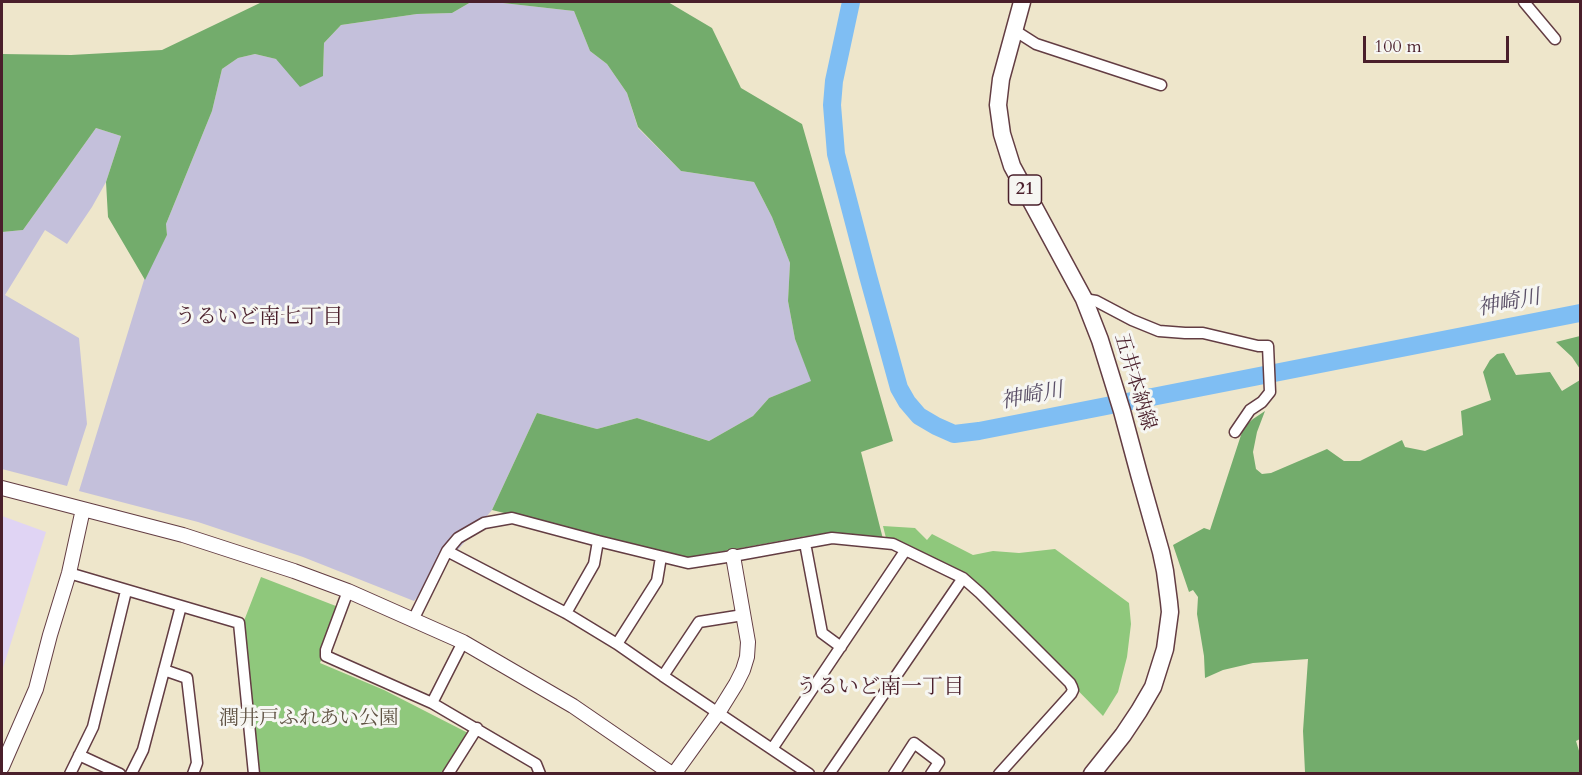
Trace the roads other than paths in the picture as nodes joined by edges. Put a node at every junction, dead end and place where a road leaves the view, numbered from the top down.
1 (1022, 2) edge
2 (1524, 2) edge
3 (1014, 30) junction
4 (1555, 39) dead end
5 (1161, 85) dead end
6 (1084, 299) junction
7 (1235, 432) dead end
8 (2, 488) edge
9 (83, 509) junction
10 (598, 541) junction
11 (805, 543) junction
12 (447, 551) junction
13 (905, 551) junction
14 (733, 556) junction
15 (661, 557) junction
16 (69, 573) junction
17 (963, 578) junction
18 (126, 591) junction
19 (348, 591) junction
20 (182, 606) junction
21 (566, 613) junction
22 (743, 615) junction
23 (413, 620) junction
24 (463, 642) junction
25 (617, 644) junction
26 (841, 647) junction
27 (164, 670) junction
28 (663, 676) junction
29 (432, 703) junction
30 (718, 713) junction
31 (477, 728) junction
32 (772, 749) junction
33 (79, 755) junction
34 (2, 767) edge
35 (70, 774) edge
36 (120, 774) edge
37 (130, 774) edge
38 (193, 774) edge
39 (254, 774) edge
40 (448, 774) edge
41 (540, 774) edge
42 (673, 774) edge
43 (809, 774) edge
44 (829, 774) edge
45 (894, 774) edge
46 (931, 774) edge
47 (999, 774) edge
48 (1092, 774) edge

1 - 3 main road, 五井本納線 / 21
2 - 4 street
3 - 5 street
3 - 6 main road, 五井本納線 / 21
6 - 7 street
6 - 48 main road, 五井本納線 / 21
8 - 9 street
9 - 16 street
9 - 19 street
10 - 12 street
10 - 15 street
10 - 21 street
11 - 13 street
11 - 14 street
11 - 26 street
12 - 21 street
12 - 23 street
13 - 17 street
13 - 26 street
14 - 15 street
14 - 22 street
15 - 25 street
16 - 18 street
16 - 34 street
17 - 44 street
17 - 47 street
18 - 20 street
18 - 33 street
19 - 23 street
19 - 29 street
20 - 27 street
20 - 39 street
21 - 25 street
22 - 28 street
22 - 30 street
23 - 24 street
24 - 29 street
24 - 42 street
25 - 28 street
26 - 32 street
27 - 37 street
27 - 38 street
28 - 30 street
29 - 31 street
30 - 32 street
30 - 42 street
31 - 40 street
31 - 41 street
32 - 43 street
33 - 35 street
33 - 36 street
45 - 46 street

